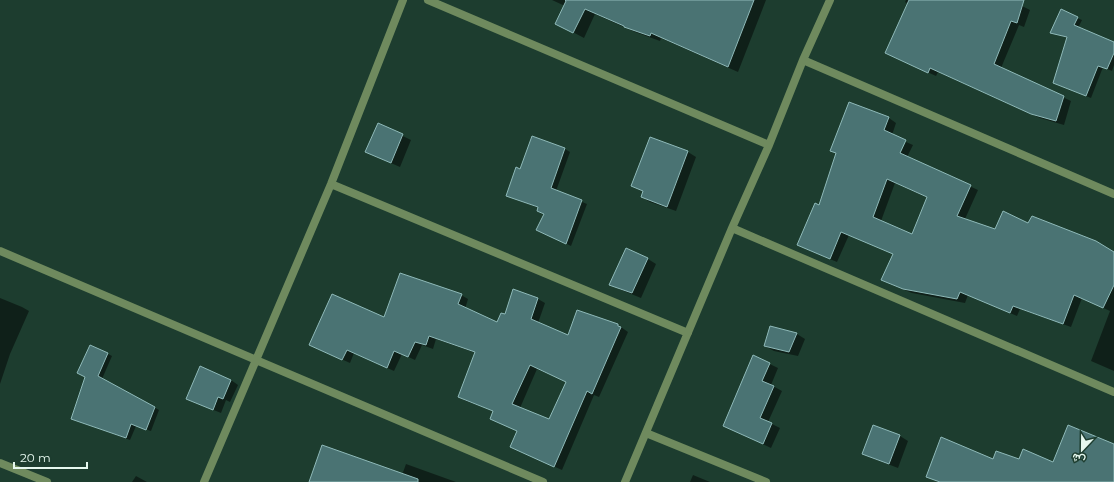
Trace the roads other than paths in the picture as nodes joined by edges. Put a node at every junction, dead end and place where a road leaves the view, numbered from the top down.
1 (403, 0) edge
2 (428, 0) edge
3 (830, 0) edge
4 (803, 60) junction
5 (769, 145) junction
6 (331, 184) junction
7 (1114, 194) edge
8 (732, 228) junction
9 (0, 251) edge
10 (688, 333) junction
11 (256, 360) junction
12 (1114, 392) edge
13 (646, 432) junction
14 (0, 463) edge
15 (47, 482) edge
16 (204, 482) edge
17 (543, 482) edge
18 (625, 482) edge
19 (766, 482) edge

1 - 6 street
2 - 5 street
3 - 4 street
4 - 5 street
4 - 7 street
5 - 8 street
6 - 10 street
6 - 11 street
8 - 10 street
8 - 12 street
9 - 11 street
10 - 13 street
11 - 16 street
11 - 17 street
13 - 18 street
13 - 19 street
14 - 15 street

